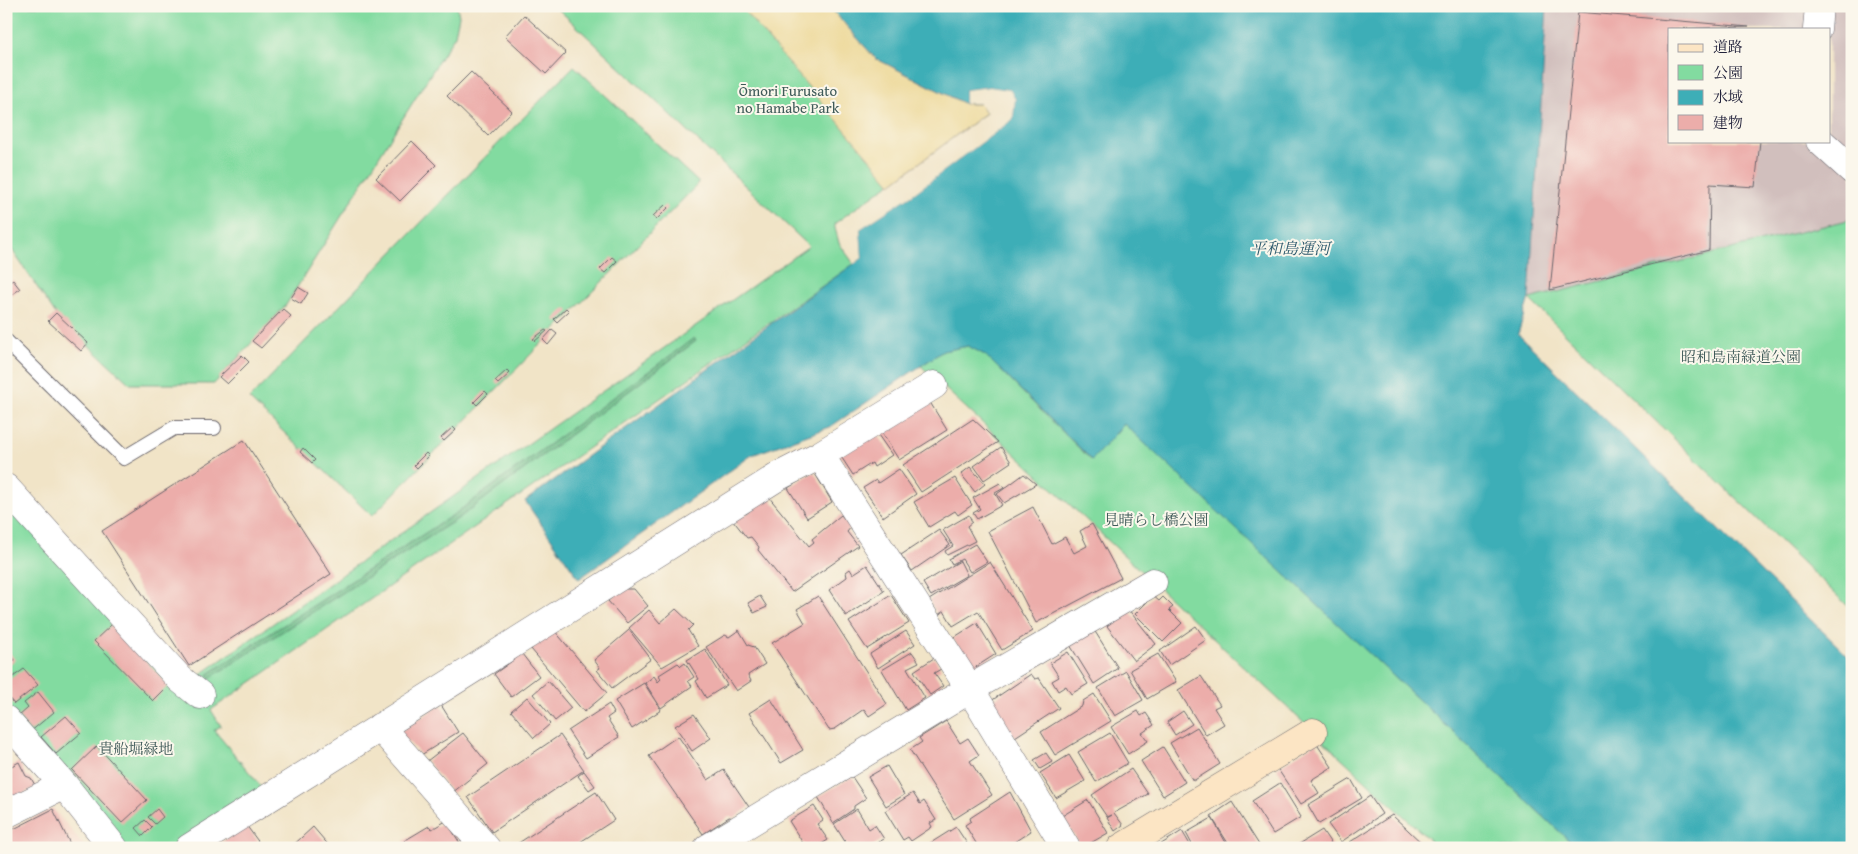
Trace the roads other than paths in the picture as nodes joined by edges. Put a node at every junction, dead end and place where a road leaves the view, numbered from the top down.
1 (1819, 6) edge
2 (1817, 28) edge
3 (1821, 142) edge
4 (1852, 170) edge
5 (6, 341) edge
6 (934, 385) dead end
7 (214, 428) dead end
8 (820, 455) junction
9 (6, 488) edge
10 (1153, 582) dead end
11 (970, 689) junction
12 (200, 695) dead end
13 (6, 720) edge
14 (380, 727) junction
15 (1313, 732) dead end
16 (64, 785) junction
17 (6, 814) edge
18 (114, 848) edge
19 (189, 848) edge
20 (486, 848) edge
21 (708, 848) edge
22 (1066, 848) edge
23 (1121, 848) edge

1 - 2 street
3 - 4 street
5 - 7 lane
6 - 8 street
8 - 11 street
8 - 14 street
9 - 12 street
10 - 11 street
11 - 21 street
11 - 22 street
13 - 16 street
14 - 19 street
14 - 20 street
15 - 23 street
16 - 17 street
16 - 18 street

